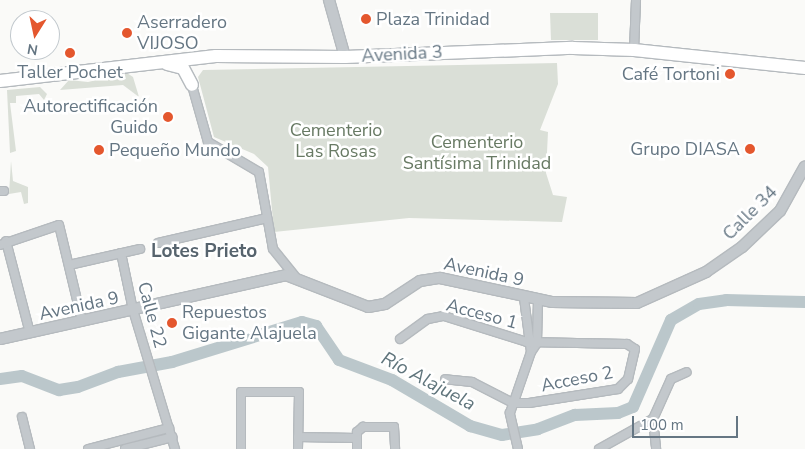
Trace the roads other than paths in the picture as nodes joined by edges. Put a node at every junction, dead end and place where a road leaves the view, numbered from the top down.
1 (329, 0) edge
2 (636, 0) edge
3 (634, 50) junction
4 (216, 56) junction
5 (345, 57) junction
6 (186, 58) junction
7 (155, 62) junction
8 (805, 68) edge
9 (0, 81) edge
10 (192, 86) junction
11 (805, 166) edge
12 (267, 218) junction
13 (3, 243) edge
14 (158, 243) dead end
15 (140, 249) dead end
16 (121, 253) junction
17 (280, 261) junction
18 (69, 265) junction
19 (706, 272) joint
20 (295, 276) junction
21 (274, 277) junction
22 (524, 298) junction
23 (538, 300) junction
24 (133, 310) junction
25 (82, 321) junction
26 (30, 333) junction
27 (0, 339) edge
28 (400, 339) dead end
29 (532, 343) junction
30 (686, 372) dead end
31 (445, 379) dead end
32 (513, 404) junction
33 (22, 417) dead end
34 (653, 419) junction
35 (170, 428) junction
36 (357, 435) junction
37 (172, 437) junction
38 (298, 437) junction
39 (30, 449) edge
40 (88, 449) edge
41 (125, 449) edge
42 (175, 449) edge
43 (241, 449) edge
44 (298, 449) edge
45 (357, 449) edge
46 (395, 449) edge
47 (518, 449) edge
48 (599, 449) edge
49 (656, 449) edge

1 - 5 street
2 - 3 street
3 - 5 main road, Avenida 3
3 - 8 main road, Avenida 3
4 - 5 main road, Avenida 3
4 - 6 main road, Avenida 3
4 - 10 main road
6 - 7 main road, Avenida 3
6 - 10 street
7 - 9 main road, Avenida 3
7 - 10 main road
10 - 12 street
11 - 19 street, Calle 34
12 - 14 street
12 - 17 street
13 - 18 street
13 - 26 street
15 - 16 street
16 - 18 street
16 - 24 street, Calle 22
17 - 20 street
17 - 21 street
18 - 25 street
19 - 23 street, Avenida 9
20 - 21 street, Avenida 9
20 - 22 street, Avenida 9
21 - 24 street, Avenida 9
22 - 23 street, Avenida 9
22 - 29 street
23 - 29 street
24 - 25 street, Avenida 9
24 - 35 street, Calle 22
25 - 26 street, Avenida 9
26 - 27 street, Avenida 9
28 - 29 street, Acceso 1
29 - 32 street
29 - 32 street, Acceso 2
30 - 34 street
31 - 32 street
32 - 47 street
33 - 39 street
34 - 48 street
34 - 49 street
35 - 37 street, Calle 22
35 - 40 street
36 - 38 street
36 - 45 street
36 - 46 street
37 - 41 street
37 - 42 street, Calle 22
38 - 43 street
38 - 44 street

